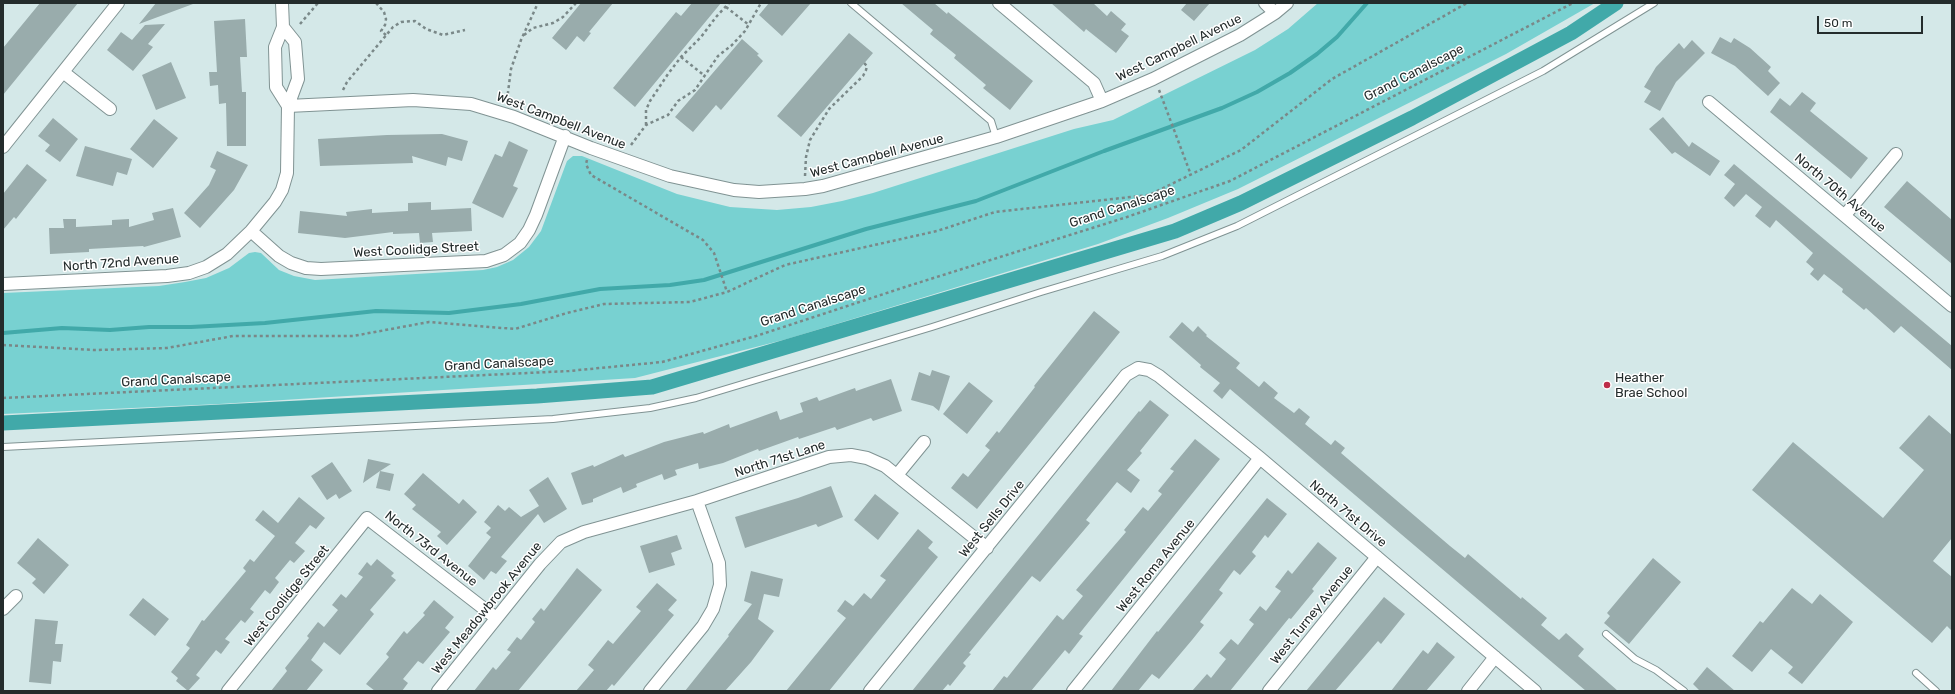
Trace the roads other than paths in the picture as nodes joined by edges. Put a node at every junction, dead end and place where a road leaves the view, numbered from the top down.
1 (118, 3) edge
2 (282, 3) edge
3 (851, 3) edge
4 (999, 3) edge
5 (1264, 3) edge
6 (1287, 3) edge
7 (1654, 3) edge
8 (1275, 13) junction
9 (283, 27) junction
10 (63, 72) junction
11 (1102, 101) junction
12 (1709, 102) dead end
13 (288, 106) junction
14 (110, 109) dead end
15 (565, 136) junction
16 (996, 138) junction
17 (3, 147) edge
18 (1896, 154) dead end
19 (1845, 216) junction
20 (251, 231) junction
21 (3, 284) edge
22 (1952, 306) edge
23 (1138, 368) joint
24 (924, 442) dead end
25 (3, 447) edge
26 (1260, 458) junction
27 (897, 475) junction
28 (696, 501) junction
29 (367, 518) joint
30 (987, 548) junction
31 (1377, 557) junction
32 (16, 596) dead end
33 (3, 609) edge
34 (496, 618) junction
35 (1606, 634) dead end
36 (1495, 658) junction
37 (1916, 673) dead end
38 (228, 691) edge
39 (438, 691) edge
40 (650, 691) edge
41 (870, 691) edge
42 (1073, 691) edge
43 (1269, 691) edge
44 (1468, 691) edge
45 (1535, 691) edge
46 (1684, 691) edge
47 (1936, 691) edge

1 - 10 street
2 - 9 street
3 - 16 lane
4 - 11 street
5 - 8 street
6 - 8 street, West Campbell Avenue
7 - 25 lane
8 - 11 street, West Campbell Avenue
9 - 13 street
9 - 13 street
10 - 14 street
10 - 17 street
11 - 16 street, West Campbell Avenue
12 - 19 street, North 70th Avenue
13 - 15 street, West Campbell Avenue
13 - 20 street, North 72nd Avenue
15 - 16 street, West Campbell Avenue
15 - 20 street, West Coolidge Street
18 - 19 street
19 - 22 street, North 70th Avenue
20 - 21 street, North 72nd Avenue
23 - 26 street, North 71st Drive
23 - 30 street, West Sells Drive
24 - 27 street
26 - 31 street, North 71st Drive
26 - 42 street, West Roma Avenue
27 - 28 street, North 71st Lane
27 - 30 street, North 71st Lane
28 - 34 street, West Meadowbrook Avenue
28 - 40 street
29 - 34 street, North 73rd Avenue
29 - 38 street, West Coolidge Street
30 - 41 street, West Sells Drive
31 - 36 street, North 71st Drive
31 - 43 street, West Turney Avenue
32 - 33 street
34 - 39 street, West Meadowbrook Avenue
35 - 46 lane
36 - 44 street
36 - 45 street, North 71st Drive
37 - 47 lane

